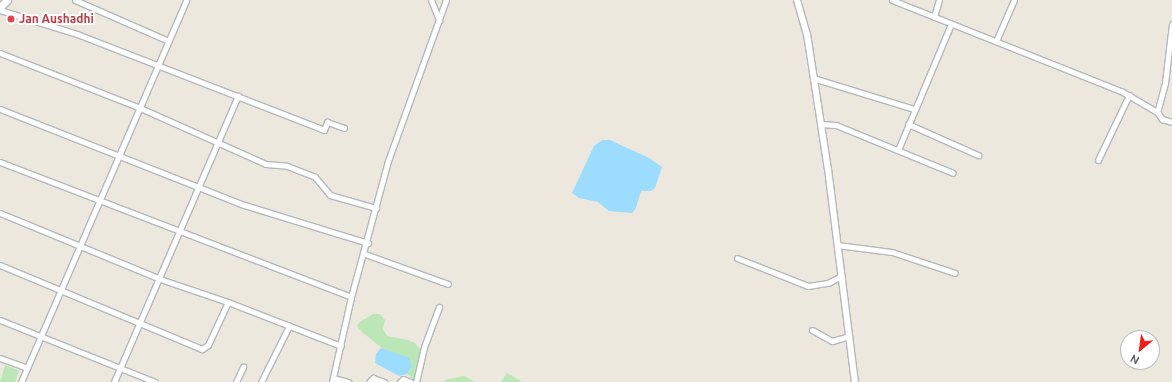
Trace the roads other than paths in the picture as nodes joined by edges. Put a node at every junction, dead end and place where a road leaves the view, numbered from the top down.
1 (7, 0) edge
2 (75, 0) edge
3 (186, 0) edge
4 (431, 0) edge
5 (446, 0) edge
6 (797, 0) edge
7 (892, 0) edge
8 (939, 0) edge
9 (1014, 0) edge
10 (1, 9) edge
11 (934, 17) junction
12 (439, 20) junction
13 (951, 24) junction
14 (1172, 24) edge
15 (166, 40) junction
16 (996, 41) junction
17 (0, 53) edge
18 (156, 64) junction
19 (813, 78) junction
20 (1129, 95) junction
21 (238, 96) junction
22 (138, 108) junction
23 (0, 109) edge
24 (914, 110) junction
25 (1157, 112) junction
26 (1172, 122) edge
27 (820, 124) junction
28 (908, 124) junction
29 (344, 128) dead end
30 (218, 142) junction
31 (898, 150) junction
32 (118, 154) junction
33 (978, 155) dead end
34 (1098, 160) dead end
35 (0, 162) edge
36 (953, 173) dead end
37 (197, 187) junction
38 (98, 200) junction
39 (376, 208) junction
40 (0, 213) edge
41 (179, 233) junction
42 (368, 243) junction
43 (80, 244) junction
44 (837, 245) junction
45 (364, 254) junction
46 (739, 259) dead end
47 (0, 265) edge
48 (955, 273) dead end
49 (841, 276) junction
50 (160, 279) junction
51 (448, 284) dead end
52 (60, 289) junction
53 (352, 298) junction
54 (228, 302) junction
55 (439, 307) dead end
56 (0, 320) edge
57 (140, 324) junction
58 (289, 326) junction
59 (812, 330) dead end
60 (849, 336) junction
61 (40, 337) junction
62 (341, 346) junction
63 (0, 358) edge
64 (243, 367) dead end
65 (26, 368) junction
66 (120, 369) junction
67 (333, 380) edge
68 (22, 382) edge
69 (114, 382) edge
70 (155, 382) edge
71 (236, 382) edge
72 (261, 382) edge
73 (348, 382) edge
74 (369, 382) edge
75 (384, 382) edge
76 (400, 382) edge
77 (410, 382) edge
78 (416, 382) edge
79 (855, 382) edge

1 - 10 main road
2 - 15 street
3 - 15 street
4 - 12 street
5 - 12 street
6 - 19 street
7 - 11 street
8 - 11 street
9 - 16 street
10 - 18 street
11 - 13 street
12 - 39 street
13 - 16 street
13 - 24 street
14 - 25 street
15 - 18 street
16 - 20 street
17 - 22 street
18 - 21 street
18 - 22 street
19 - 24 street
19 - 27 street
20 - 25 street
20 - 34 street
21 - 29 street
21 - 30 street
22 - 30 street
22 - 32 street
23 - 32 street
24 - 28 street
25 - 26 street
27 - 31 street
27 - 44 street
28 - 31 street
28 - 33 street
30 - 37 street
30 - 39 street
31 - 36 street
32 - 37 street
32 - 38 street
35 - 38 street
37 - 41 street
37 - 42 street
38 - 41 street
38 - 43 street
39 - 42 street
40 - 43 street
41 - 50 street
41 - 53 street
42 - 45 street
43 - 50 street
43 - 52 street
44 - 48 street
44 - 49 street
45 - 51 street
45 - 53 street
46 - 49 street
47 - 52 street
49 - 60 street
50 - 54 street
50 - 57 street
52 - 57 street
52 - 61 street
53 - 62 street
54 - 57 street
54 - 58 street
55 - 78 street
56 - 61 street
57 - 66 street
58 - 62 street
58 - 72 street
59 - 60 street
60 - 79 street
61 - 65 street
61 - 66 street
62 - 67 street
63 - 65 street
64 - 71 street
65 - 68 street
66 - 69 street
66 - 70 street
67 - 73 street
74 - 75 street
76 - 77 street

